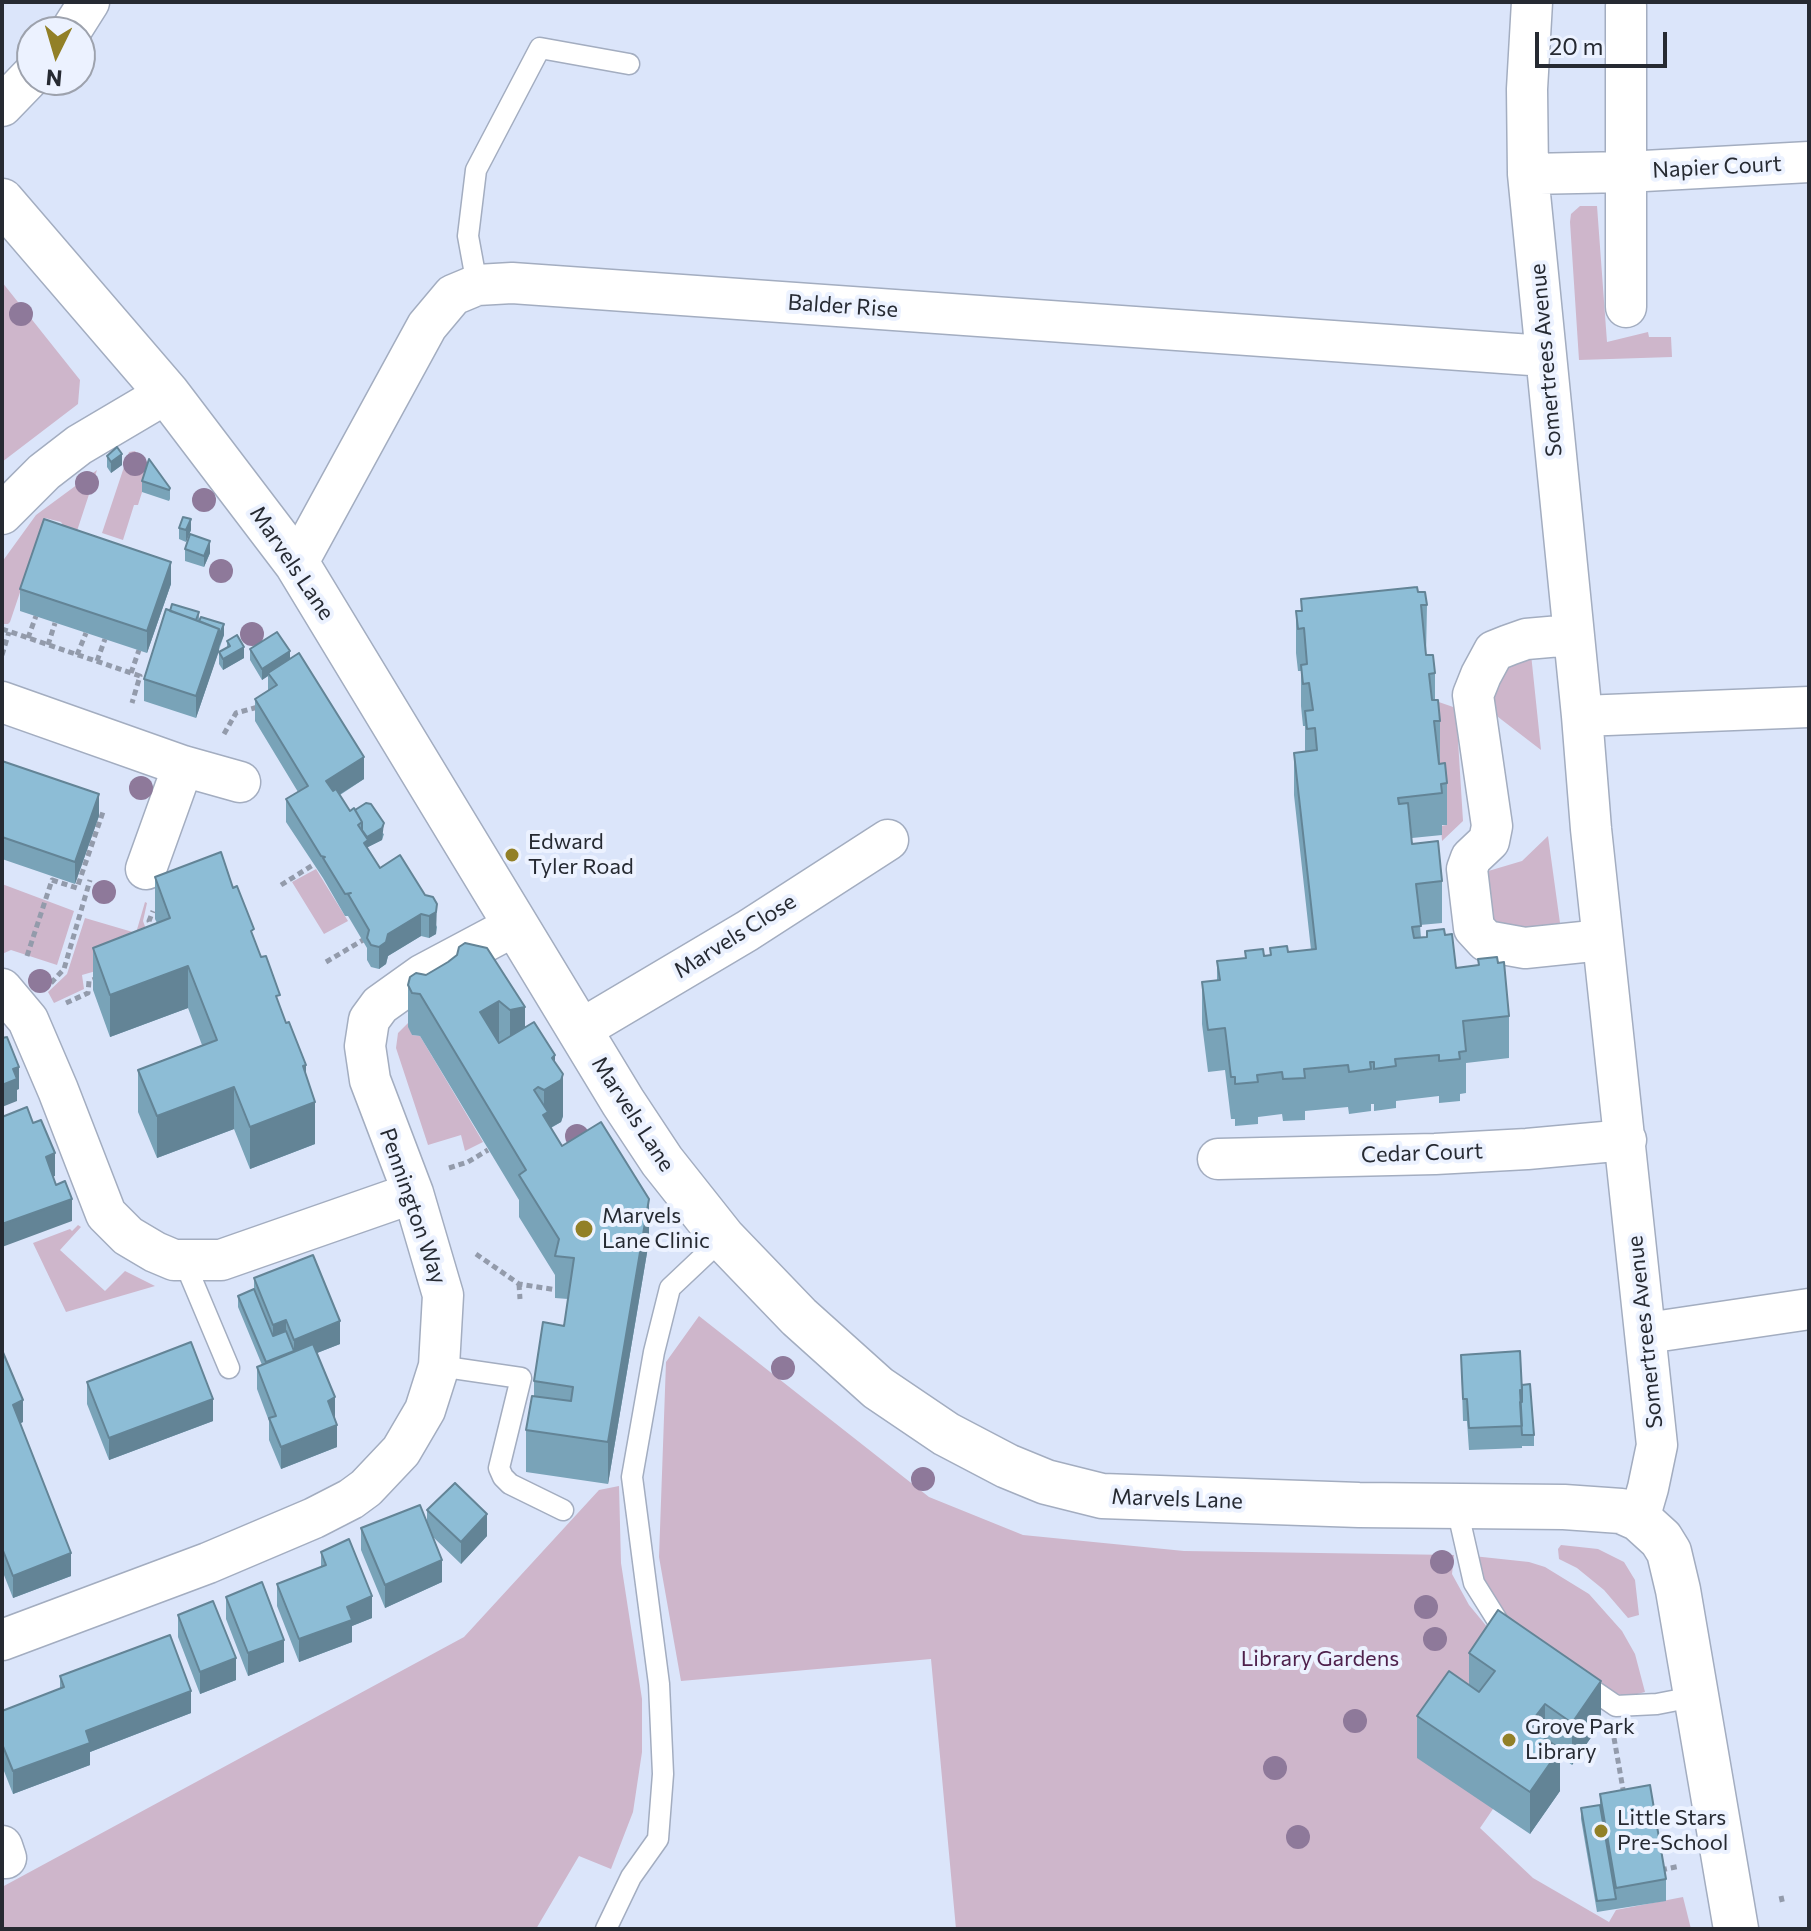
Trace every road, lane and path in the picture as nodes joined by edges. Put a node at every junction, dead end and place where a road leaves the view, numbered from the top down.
1 (1532, 2) edge
2 (1626, 6) dead end
3 (629, 64) dead end
4 (16, 92) edge
5 (2, 106) edge
6 (1809, 162) edge
7 (1626, 172) junction
8 (1528, 174) junction
9 (2, 201) edge
10 (477, 285) junction
11 (1626, 307) dead end
12 (1545, 356) junction
13 (167, 393) junction
14 (2, 514) edge
15 (297, 564) junction
16 (36, 616) edge
17 (55, 623) edge
18 (2, 629) edge
19 (9, 632) junction
20 (86, 633) edge
21 (1572, 635) junction
22 (28, 638) junction
23 (105, 639) edge
24 (48, 645) junction
25 (139, 650) edge
26 (2, 655) edge
27 (77, 655) junction
28 (97, 661) junction
29 (131, 673) junction
30 (2, 702) edge
31 (262, 706) edge
32 (1809, 707) edge
33 (129, 714) dead end
34 (1582, 716) junction
35 (223, 737) dead end
36 (183, 766) junction
37 (240, 782) dead end
38 (95, 805) edge
39 (888, 840) dead end
40 (313, 865) edge
41 (90, 880) dead end
42 (152, 884) joint
43 (281, 885) dead end
44 (516, 925) junction
45 (153, 933) edge
46 (363, 940) edge
47 (1602, 940) junction
48 (27, 955) dead end
49 (326, 962) dead end
50 (103, 976) edge
51 (2, 989) edge
52 (42, 992) dead end
53 (64, 1004) dead end
54 (580, 1030) junction
55 (1626, 1140) junction
56 (488, 1150) edge
57 (1218, 1159) dead end
58 (428, 1182) junction
59 (723, 1238) junction
60 (467, 1249) dead end
61 (184, 1261) junction
62 (519, 1284) junction
63 (557, 1290) edge
64 (520, 1299) dead end
65 (1809, 1309) edge
66 (1647, 1333) junction
67 (439, 1366) junction
68 (229, 1368) dead end
69 (1456, 1504) junction
70 (563, 1510) dead end
71 (1639, 1519) junction
72 (2, 1640) edge
73 (1529, 1646) edge
74 (1563, 1670) edge
75 (1698, 1696) junction
76 (1616, 1706) junction
77 (1624, 1797) edge
78 (1685, 1865) dead end
79 (1661, 1870) edge
80 (1781, 1896) dead end
81 (1783, 1905) dead end
82 (606, 1929) edge
83 (1736, 1929) edge

1 - 8 street, Somertrees Avenue
2 - 7 street, Napier Court
3 - 10 lane
4 - 5 street
6 - 7 street, Napier Court
7 - 8 street, Napier Court
7 - 11 street, Napier Court
8 - 12 street, Somertrees Avenue
9 - 13 street, Marvels Lane
10 - 12 street, Balder Rise
10 - 15 street, Balder Rise
12 - 21 street, Somertrees Avenue
13 - 14 street
13 - 15 street, Marvels Lane
15 - 44 street, Marvels Lane
16 - 22 path
17 - 24 path
18 - 19 path
19 - 22 path
19 - 26 path
20 - 27 path
21 - 34 street, Somertrees Avenue
21 - 47 street
22 - 24 path
23 - 28 path
24 - 27 path
25 - 29 path
27 - 28 path
28 - 29 path
29 - 33 path
30 - 36 street
31 - 35 path
32 - 34 street
34 - 47 street, Somertrees Avenue
36 - 37 street
36 - 42 street
38 - 48 path
39 - 54 street, Marvels Close
40 - 43 path
41 - 52 path
42 - 45 path
44 - 54 street, Marvels Lane
44 - 58 street, Pennington Way
46 - 49 path
47 - 55 street, Somertrees Avenue
50 - 53 path
51 - 61 street
54 - 59 street, Marvels Lane
55 - 57 street, Cedar Court
55 - 66 street, Somertrees Avenue
56 - 58 path
58 - 61 street
58 - 67 street, Pennington Way
59 - 69 street, Marvels Lane
59 - 82 lane
60 - 62 path
61 - 68 lane
62 - 63 path
62 - 64 path
65 - 66 street
66 - 71 street, Somertrees Avenue
67 - 70 lane
67 - 72 street, Pennington Way
69 - 71 street, Marvels Lane
69 - 73 lane
71 - 75 street
74 - 76 lane
75 - 76 lane
75 - 83 street
76 - 77 path
78 - 79 path
80 - 81 path

